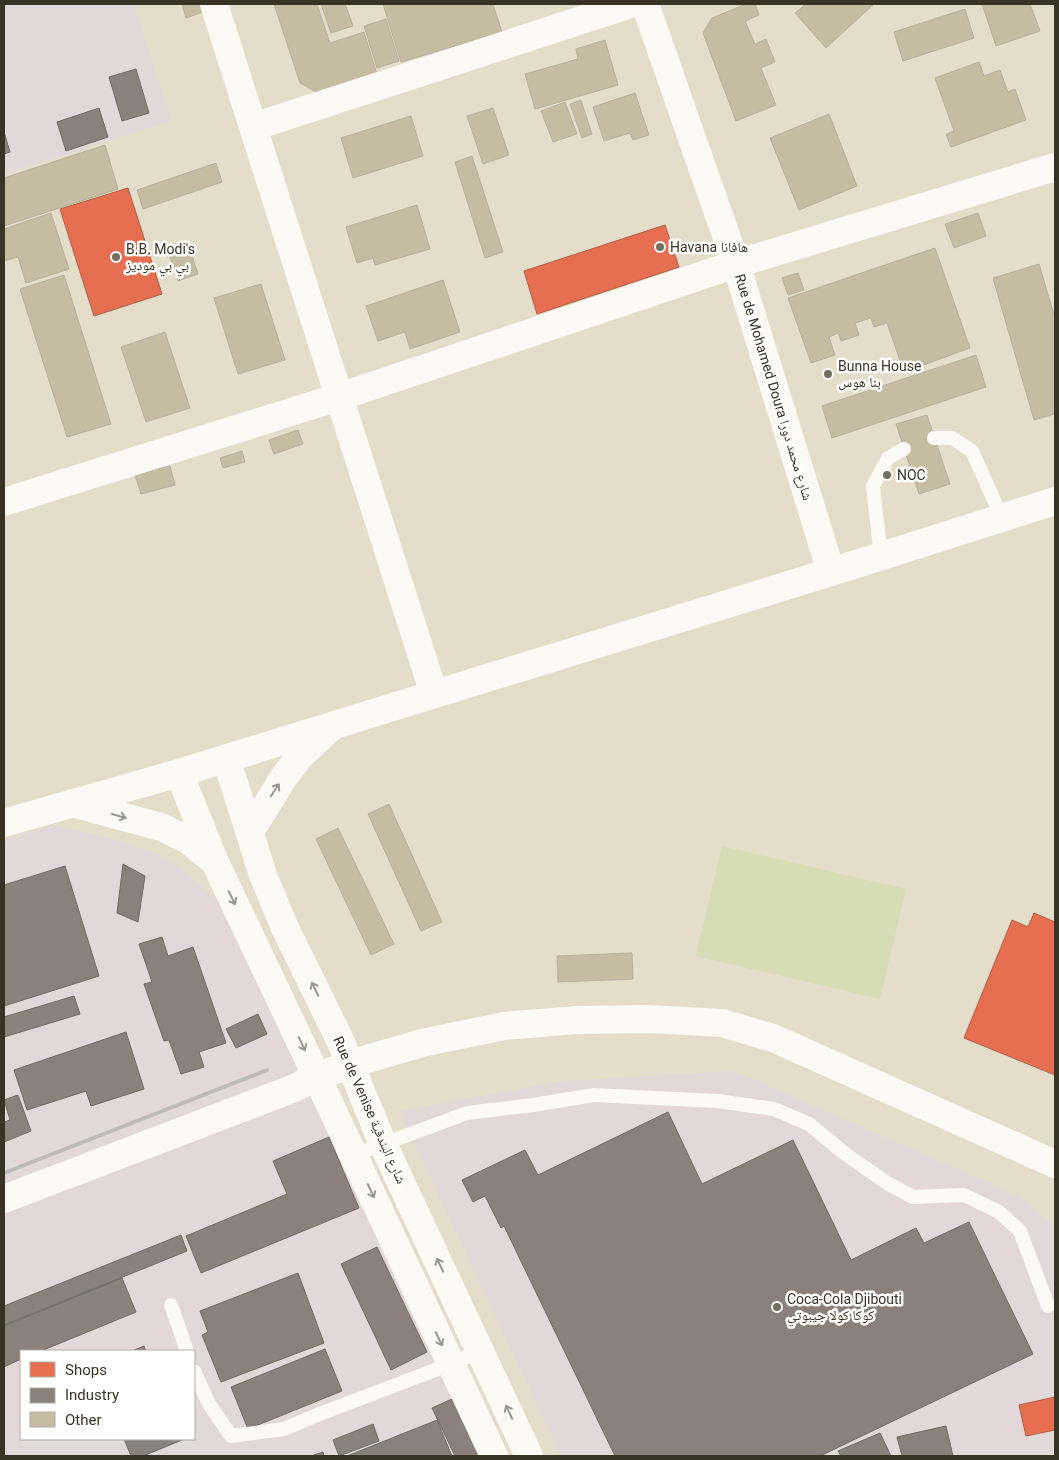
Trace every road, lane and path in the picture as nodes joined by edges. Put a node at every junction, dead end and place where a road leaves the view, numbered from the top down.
1 (214, 4) edge
2 (631, 4) edge
3 (645, 4) edge
4 (253, 126) junction
5 (1055, 167) edge
6 (736, 264) junction
7 (339, 397) junction
8 (934, 438) dead end
9 (904, 449) dead end
10 (1055, 501) edge
11 (4, 502) edge
12 (1002, 518) junction
13 (881, 557) junction
14 (832, 572) junction
15 (434, 694) junction
16 (335, 724) junction
17 (226, 758) junction
18 (178, 772) junction
19 (72, 803) junction
20 (4, 823) edge
21 (250, 832) junction
22 (214, 860) junction
23 (350, 1064) junction
24 (317, 1076) junction
25 (383, 1144) junction
26 (354, 1154) junction
27 (1055, 1164) edge
28 (4, 1200) edge
29 (171, 1305) dead end
30 (1048, 1306) dead end
31 (187, 1350) edge
32 (480, 1351) junction
33 (451, 1364) junction
34 (195, 1373) edge
35 (494, 1456) edge
36 (529, 1456) edge

1 - 4 street
2 - 4 street
3 - 6 street, Rue de Mohamed Doura شارع محمد دورا
4 - 7 street
5 - 6 street
6 - 7 street
6 - 14 street, Rue de Mohamed Doura شارع محمد دورا
7 - 11 street
7 - 15 street
8 - 12 lane
9 - 13 lane
10 - 12 street
12 - 13 street
13 - 14 street
14 - 15 street
15 - 16 street
16 - 17 street
21 -> 16 street
17 - 18 street
17 - 21 street, Rue de Venise شارع البندقية
18 - 19 street
18 - 22 street
19 - 20 street
19 -> 22 street
23 -> 21 street, Rue de Venise شارع البندقية
22 -> 24 street
23 - 24 street
23 - 25 street, Rue de Venise شارع البندقية
23 - 27 street
24 - 26 street
24 - 28 street
25 - 26 lane
25 - 30 lane
32 -> 25 street, Rue de Venise شارع البندقية
26 -> 33 street
29 - 31 lane
32 - 33 lane
36 -> 32 street, Rue de Venise شارع البندقية
33 - 34 lane
33 - 35 street

